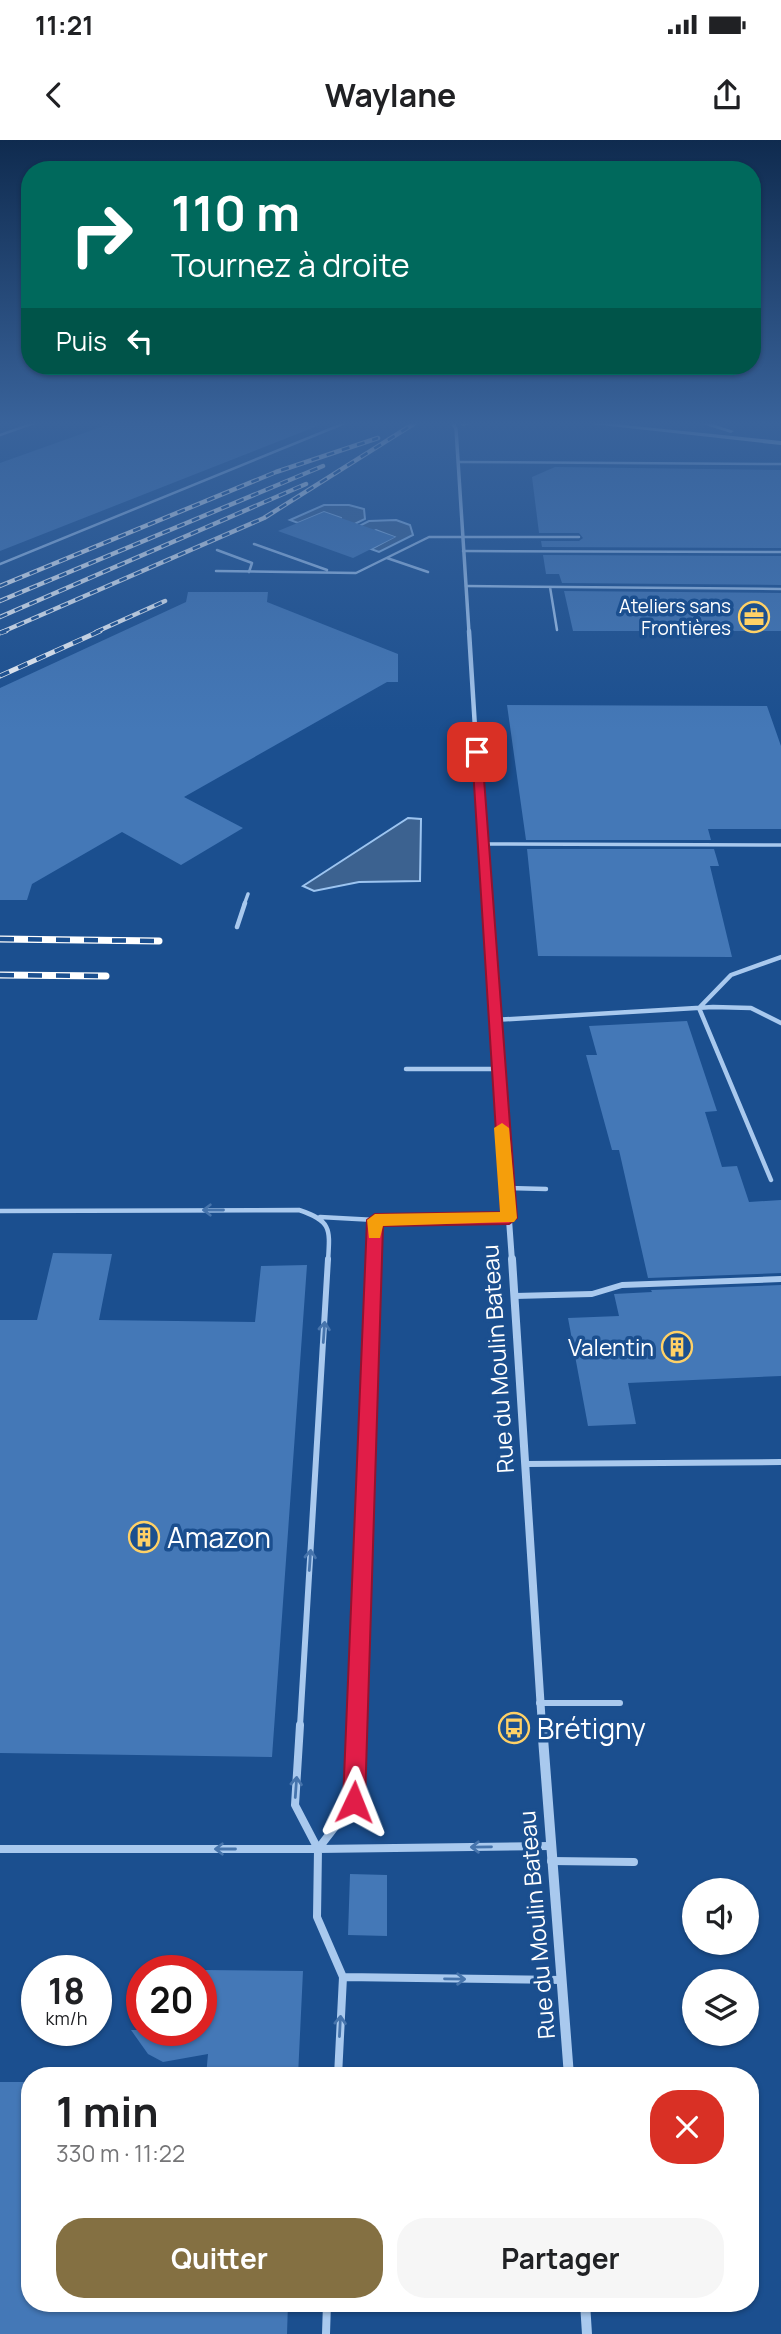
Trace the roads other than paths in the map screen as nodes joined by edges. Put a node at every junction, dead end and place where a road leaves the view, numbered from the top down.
1 (94, 525) edge
2 (462, 525) edge
3 (463, 537) junction
4 (579, 537) dead end
5 (254, 544) dead end
6 (217, 550) dead end
7 (463, 551) junction
8 (781, 552) edge
9 (387, 558) junction
10 (0, 564) edge
11 (216, 571) dead end
12 (249, 572) junction
13 (333, 572) junction
14 (428, 572) dead end
15 (466, 586) junction
16 (550, 587) junction
17 (781, 589) edge
18 (557, 630) dead end
19 (484, 844) junction
20 (781, 845) edge
21 (248, 894) dead end
22 (237, 927) dead end
23 (781, 957) edge
24 (699, 1007) junction
25 (494, 1020) junction
26 (781, 1023) edge
27 (406, 1069) dead end
28 (497, 1069) junction
29 (771, 1180) dead end
30 (507, 1188) junction
31 (546, 1189) dead end
32 (0, 1211) edge
33 (320, 1217) junction
34 (509, 1218) junction
35 (375, 1220) junction
36 (781, 1279) edge
37 (515, 1296) junction
38 (781, 1462) edge
39 (525, 1464) junction
40 (539, 1703) junction
41 (620, 1703) dead end
42 (550, 1846) junction
43 (0, 1849) edge
44 (318, 1849) junction
45 (551, 1861) junction
46 (634, 1862) dead end
47 (343, 1977) junction
48 (562, 1980) junction
49 (338, 2067) edge
50 (568, 2067) edge
51 (327, 2312) edge
52 (586, 2312) edge
53 (326, 2334) edge
54 (587, 2334) edge

1 - 10 lane
2 - 3 street, Rue du Moulin Bateau
3 - 4 lane
3 - 7 street, Rue du Moulin Bateau
3 - 9 lane
5 - 13 lane
6 - 12 lane
7 - 8 lane
7 - 15 street, Rue du Moulin Bateau
9 - 13 lane
9 - 14 lane
11 - 12 lane
12 - 13 lane
15 - 16 lane
15 - 19 street, Rue du Moulin Bateau
16 - 17 lane
16 - 18 lane
19 - 20 lane
19 - 25 street, Rue du Moulin Bateau
21 - 22 lane
23 - 24 lane
24 - 25 lane
24 - 26 lane
24 - 29 lane
25 - 28 street, Rue du Moulin Bateau
27 - 28 lane
28 - 30 street, Rue du Moulin Bateau
30 - 31 lane
30 - 34 street, Rue du Moulin Bateau
33 -> 32 lane
33 - 35 lane
44 -> 33 lane
34 - 35 lane
34 - 37 street, Rue du Moulin Bateau
35 - 44 lane
36 - 37 lane
37 - 39 street, Rue du Moulin Bateau
38 - 39 lane
39 - 40 street, Rue du Moulin Bateau
40 - 41 lane
40 - 42 street, Rue du Moulin Bateau
42 -> 44 lane
42 - 45 street, Rue du Moulin Bateau
44 -> 43 lane
44 - 47 lane
45 - 46 lane
45 - 48 street, Rue du Moulin Bateau
47 -> 48 lane
49 -> 47 lane
48 - 50 street, Rue du Moulin Bateau
51 - 53 lane
52 - 54 street

